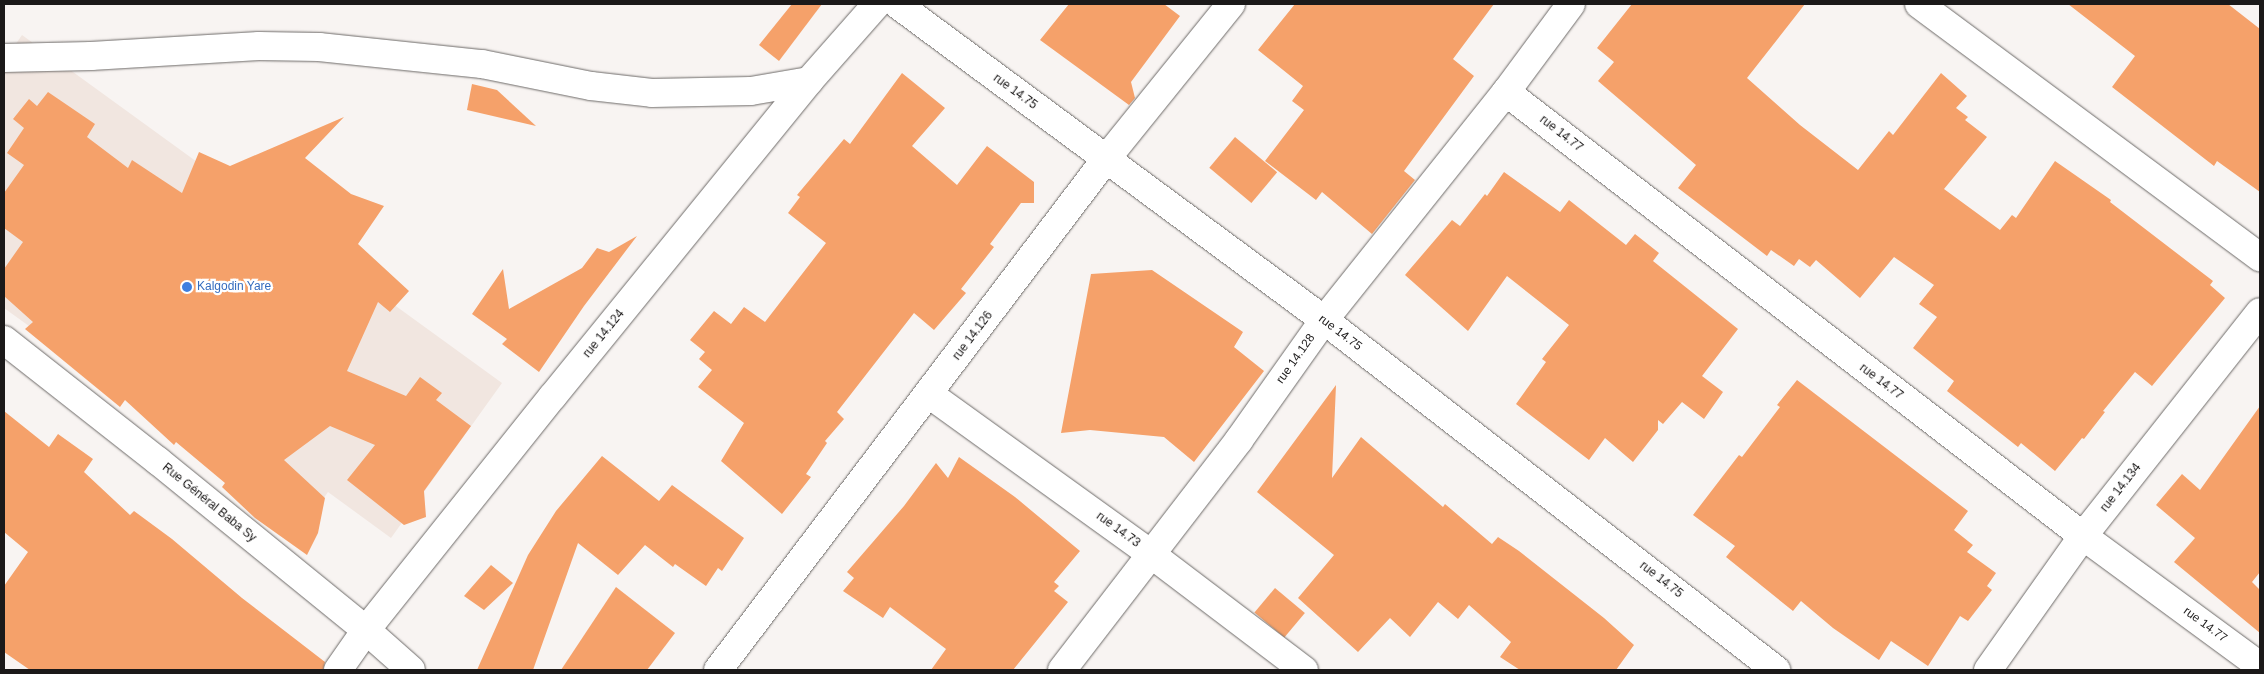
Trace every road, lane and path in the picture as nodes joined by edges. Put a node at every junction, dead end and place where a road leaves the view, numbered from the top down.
1 (877, 4) edge
2 (898, 4) edge
3 (1231, 4) edge
4 (1571, 4) edge
5 (1919, 4) edge
6 (4, 58) edge
7 (809, 80) junction
8 (1506, 92) junction
9 (1106, 158) junction
10 (2260, 257) edge
11 (2260, 312) edge
12 (1324, 320) junction
13 (4, 340) edge
14 (929, 394) junction
15 (2083, 536) junction
16 (1151, 554) junction
17 (366, 630) junction
18 (2260, 666) edge
19 (338, 670) edge
20 (410, 670) edge
21 (718, 670) edge
22 (1062, 670) edge
23 (1304, 670) edge
24 (1776, 670) edge
25 (1988, 670) edge

1 - 7 street, rue 14.124
2 - 9 street, rue 14.75
3 - 9 street, rue 14.126
4 - 8 street, rue 14.128
5 - 10 street
6 - 7 street
7 - 17 street, rue 14.124
8 - 12 street, rue 14.128
8 - 15 street, rue 14.77
9 - 12 street, rue 14.75
9 - 14 street, rue 14.126
11 - 15 street, rue 14.134
12 - 16 street, rue 14.128
12 - 24 street, rue 14.75
13 - 17 street, Rue Général Baba Sy
14 - 16 street, rue 14.73
14 - 21 street, rue 14.126
15 - 18 street, rue 14.77
15 - 25 street, rue 14.134
16 - 22 street, rue 14.128
16 - 23 street, rue 14.73
17 - 19 street, rue 14.124
17 - 20 street, Rue Général Baba Sy

